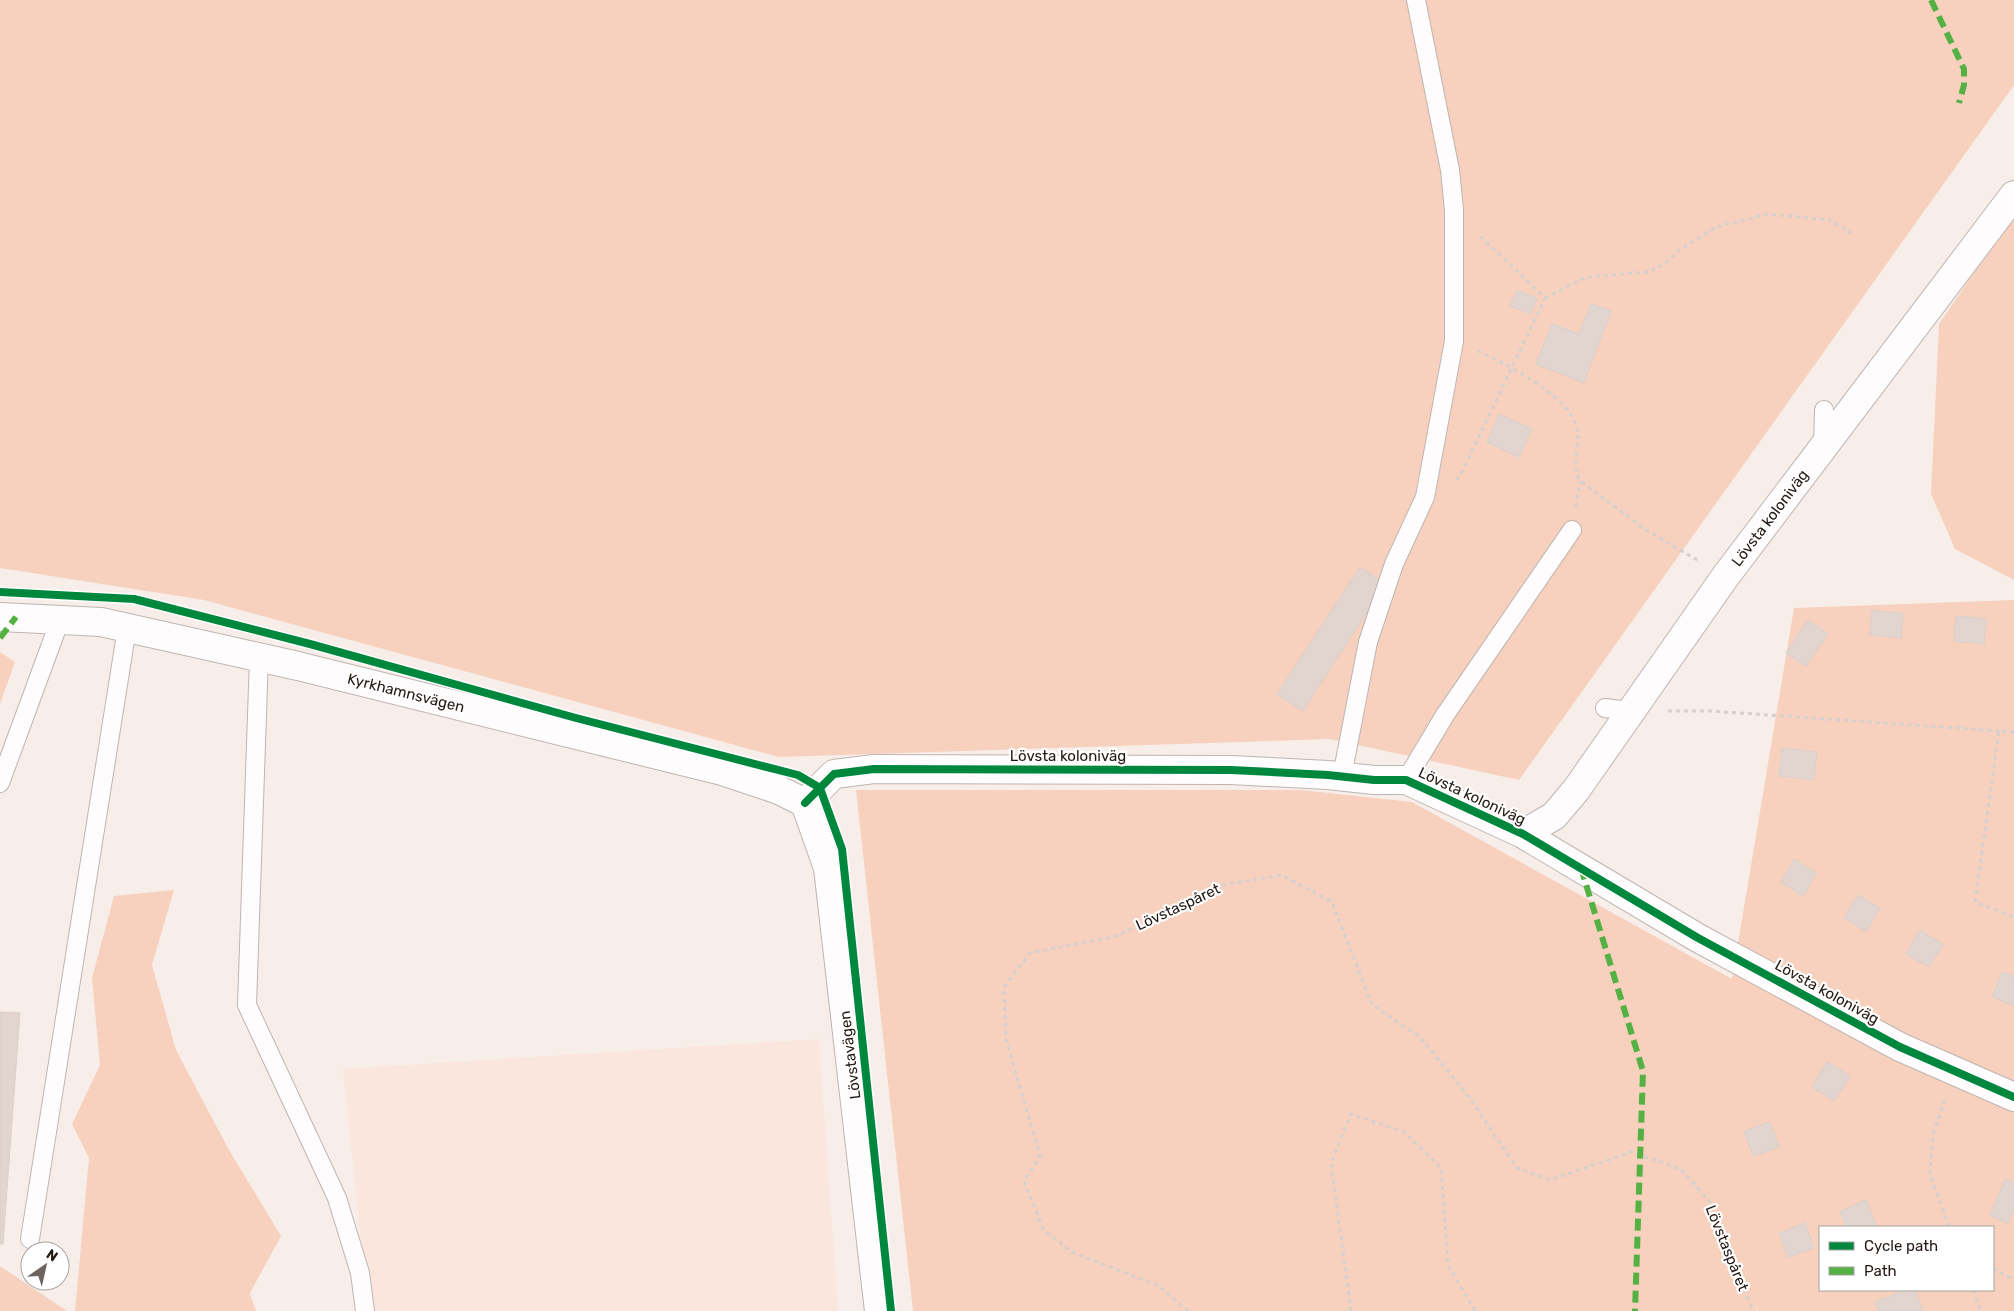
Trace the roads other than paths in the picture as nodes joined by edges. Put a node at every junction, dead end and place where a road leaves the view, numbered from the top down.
1 (1416, 0) edge
2 (2014, 195) edge
3 (1824, 410) dead end
4 (1823, 447) junction
5 (1572, 530) dead end
6 (0, 617) edge
7 (60, 620) junction
8 (127, 628) junction
9 (259, 657) junction
10 (1342, 776) junction
11 (1406, 780) junction
12 (0, 783) edge
13 (805, 802) junction
14 (1523, 834) junction
15 (2014, 1098) edge
16 (30, 1238) dead end
17 (365, 1311) edge
18 (879, 1311) edge

1 - 10 lane
2 - 4 street, Lövsta koloniväg
3 - 4 lane
4 - 14 street, Lövsta koloniväg
5 - 11 lane
6 - 7 street, Kyrkhamnsvägen
7 - 8 street, Kyrkhamnsvägen
7 - 12 lane
8 - 9 street, Kyrkhamnsvägen
8 - 16 lane
9 - 13 street, Kyrkhamnsvägen
9 - 17 lane
10 - 11 street, Lövsta koloniväg
10 - 13 street, Lövsta koloniväg
11 - 14 street, Lövsta koloniväg
13 - 18 street, Lövstavägen
14 - 15 street, Lövsta koloniväg

